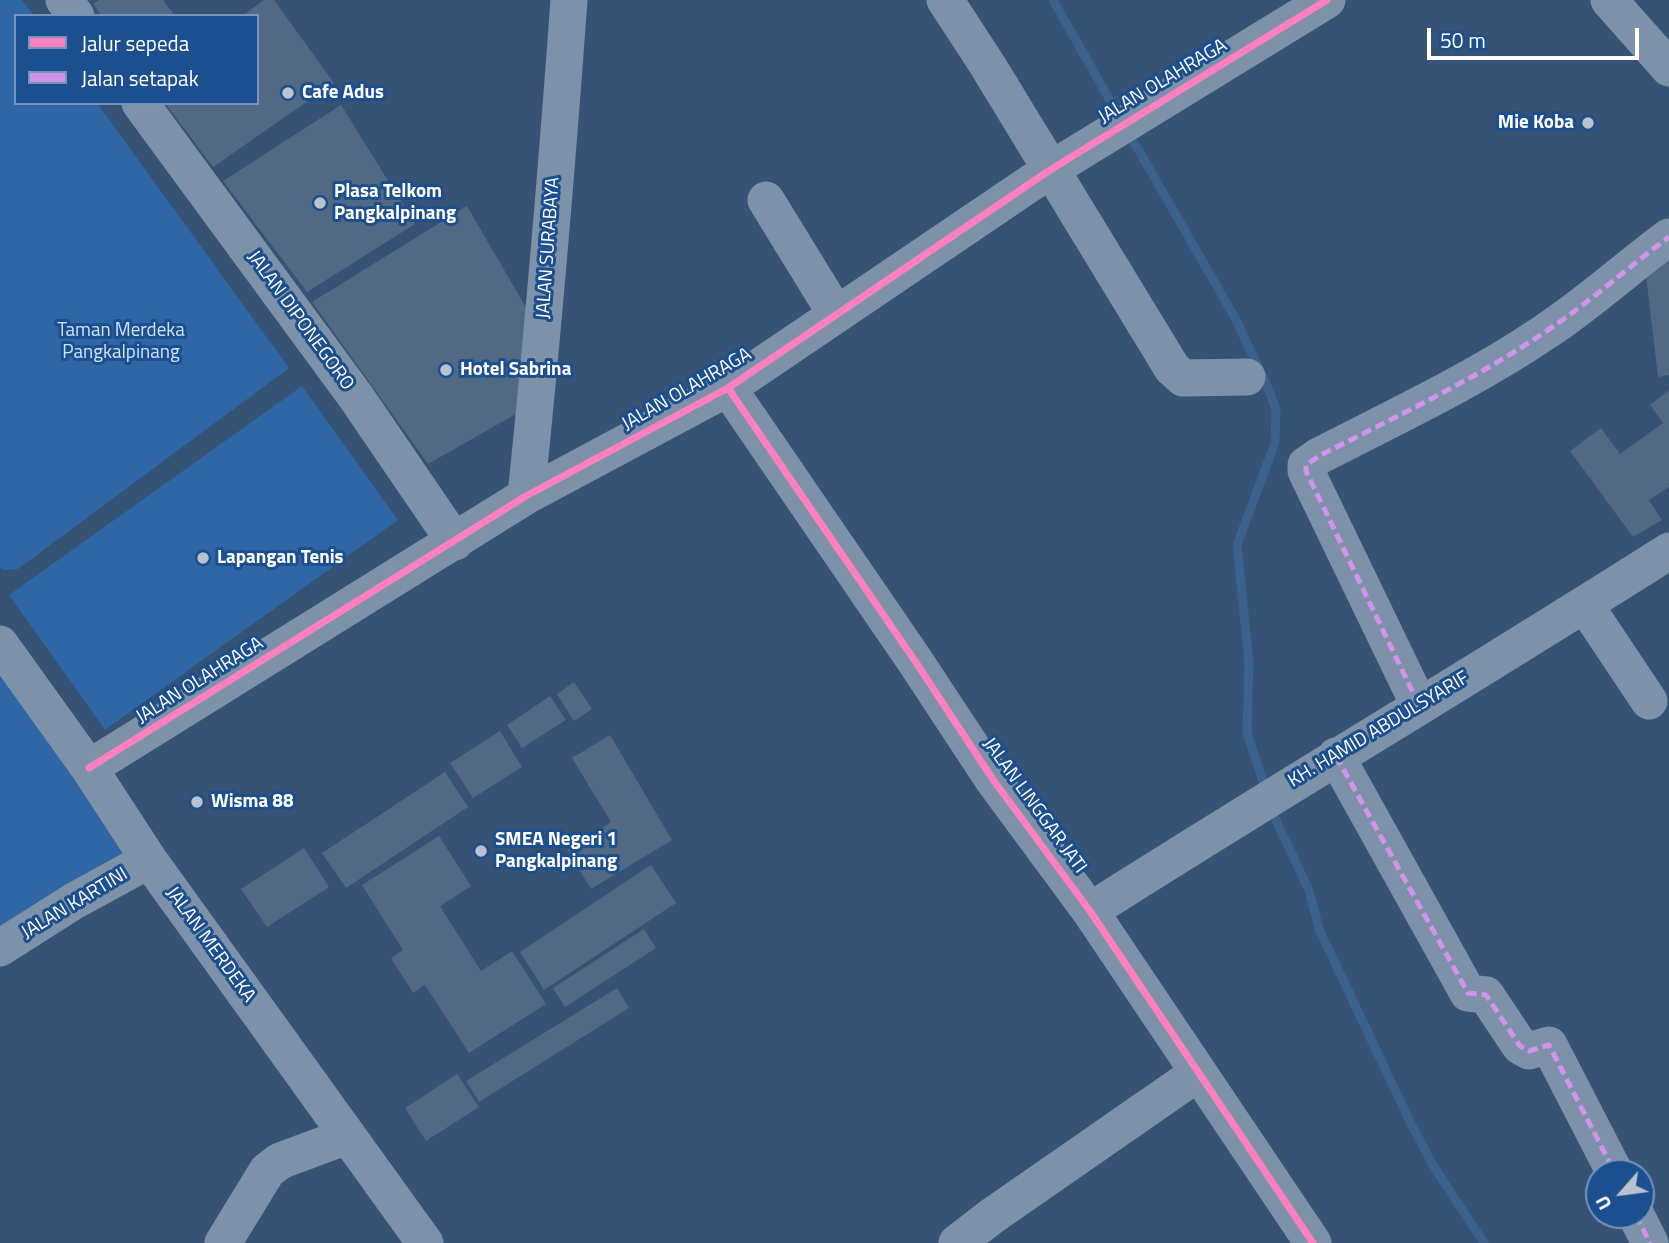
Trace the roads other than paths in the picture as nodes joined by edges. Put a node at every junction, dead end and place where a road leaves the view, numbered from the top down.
1 (569, 0) edge
2 (945, 0) edge
3 (1326, 0) edge
4 (1609, 0) edge
5 (1669, 68) edge
6 (141, 105) edge
7 (1050, 170) junction
8 (766, 200) dead end
9 (1669, 237) edge
10 (836, 314) junction
11 (1247, 377) dead end
12 (729, 388) junction
13 (526, 496) junction
14 (455, 542) junction
15 (1669, 551) edge
16 (1585, 605) junction
17 (0, 644) edge
18 (1649, 701) dead end
19 (1419, 705) junction
20 (1336, 756) junction
21 (89, 768) junction
22 (149, 860) junction
23 (1090, 911) junction
24 (0, 948) edge
25 (1198, 1073) junction
26 (348, 1136) junction
27 (1608, 1159) edge
28 (223, 1243) edge
29 (425, 1243) edge
30 (957, 1243) edge
31 (1313, 1243) edge

1 - 13 street, JALAN SURABAYA
2 - 7 street
3 - 7 street, JALAN OLAHRAGA
4 - 5 street
6 - 14 street, JALAN DIPONEGORO
7 - 10 street, JALAN OLAHRAGA
7 - 11 street
8 - 10 street
9 - 19 street
10 - 12 street, JALAN OLAHRAGA
12 - 13 street, JALAN OLAHRAGA
12 - 23 street, JALAN LINGGAR JATI
13 - 14 street, JALAN OLAHRAGA
14 - 21 street, JALAN OLAHRAGA
15 - 16 street, KH. HAMID ABDULSYARIF
16 - 18 street
16 - 19 street, KH. HAMID ABDULSYARIF
17 - 21 street, JALAN MERDEKA
19 - 20 street, KH. HAMID ABDULSYARIF
20 - 23 street, KH. HAMID ABDULSYARIF
20 - 27 street
21 - 22 street, JALAN MERDEKA
22 - 24 street, JALAN KARTINI
22 - 26 street, JALAN MERDEKA
23 - 25 street, JALAN LINGGAR JATI
25 - 30 street
25 - 31 street, JALAN LINGGAR JATI
26 - 28 street
26 - 29 street, JALAN MERDEKA

